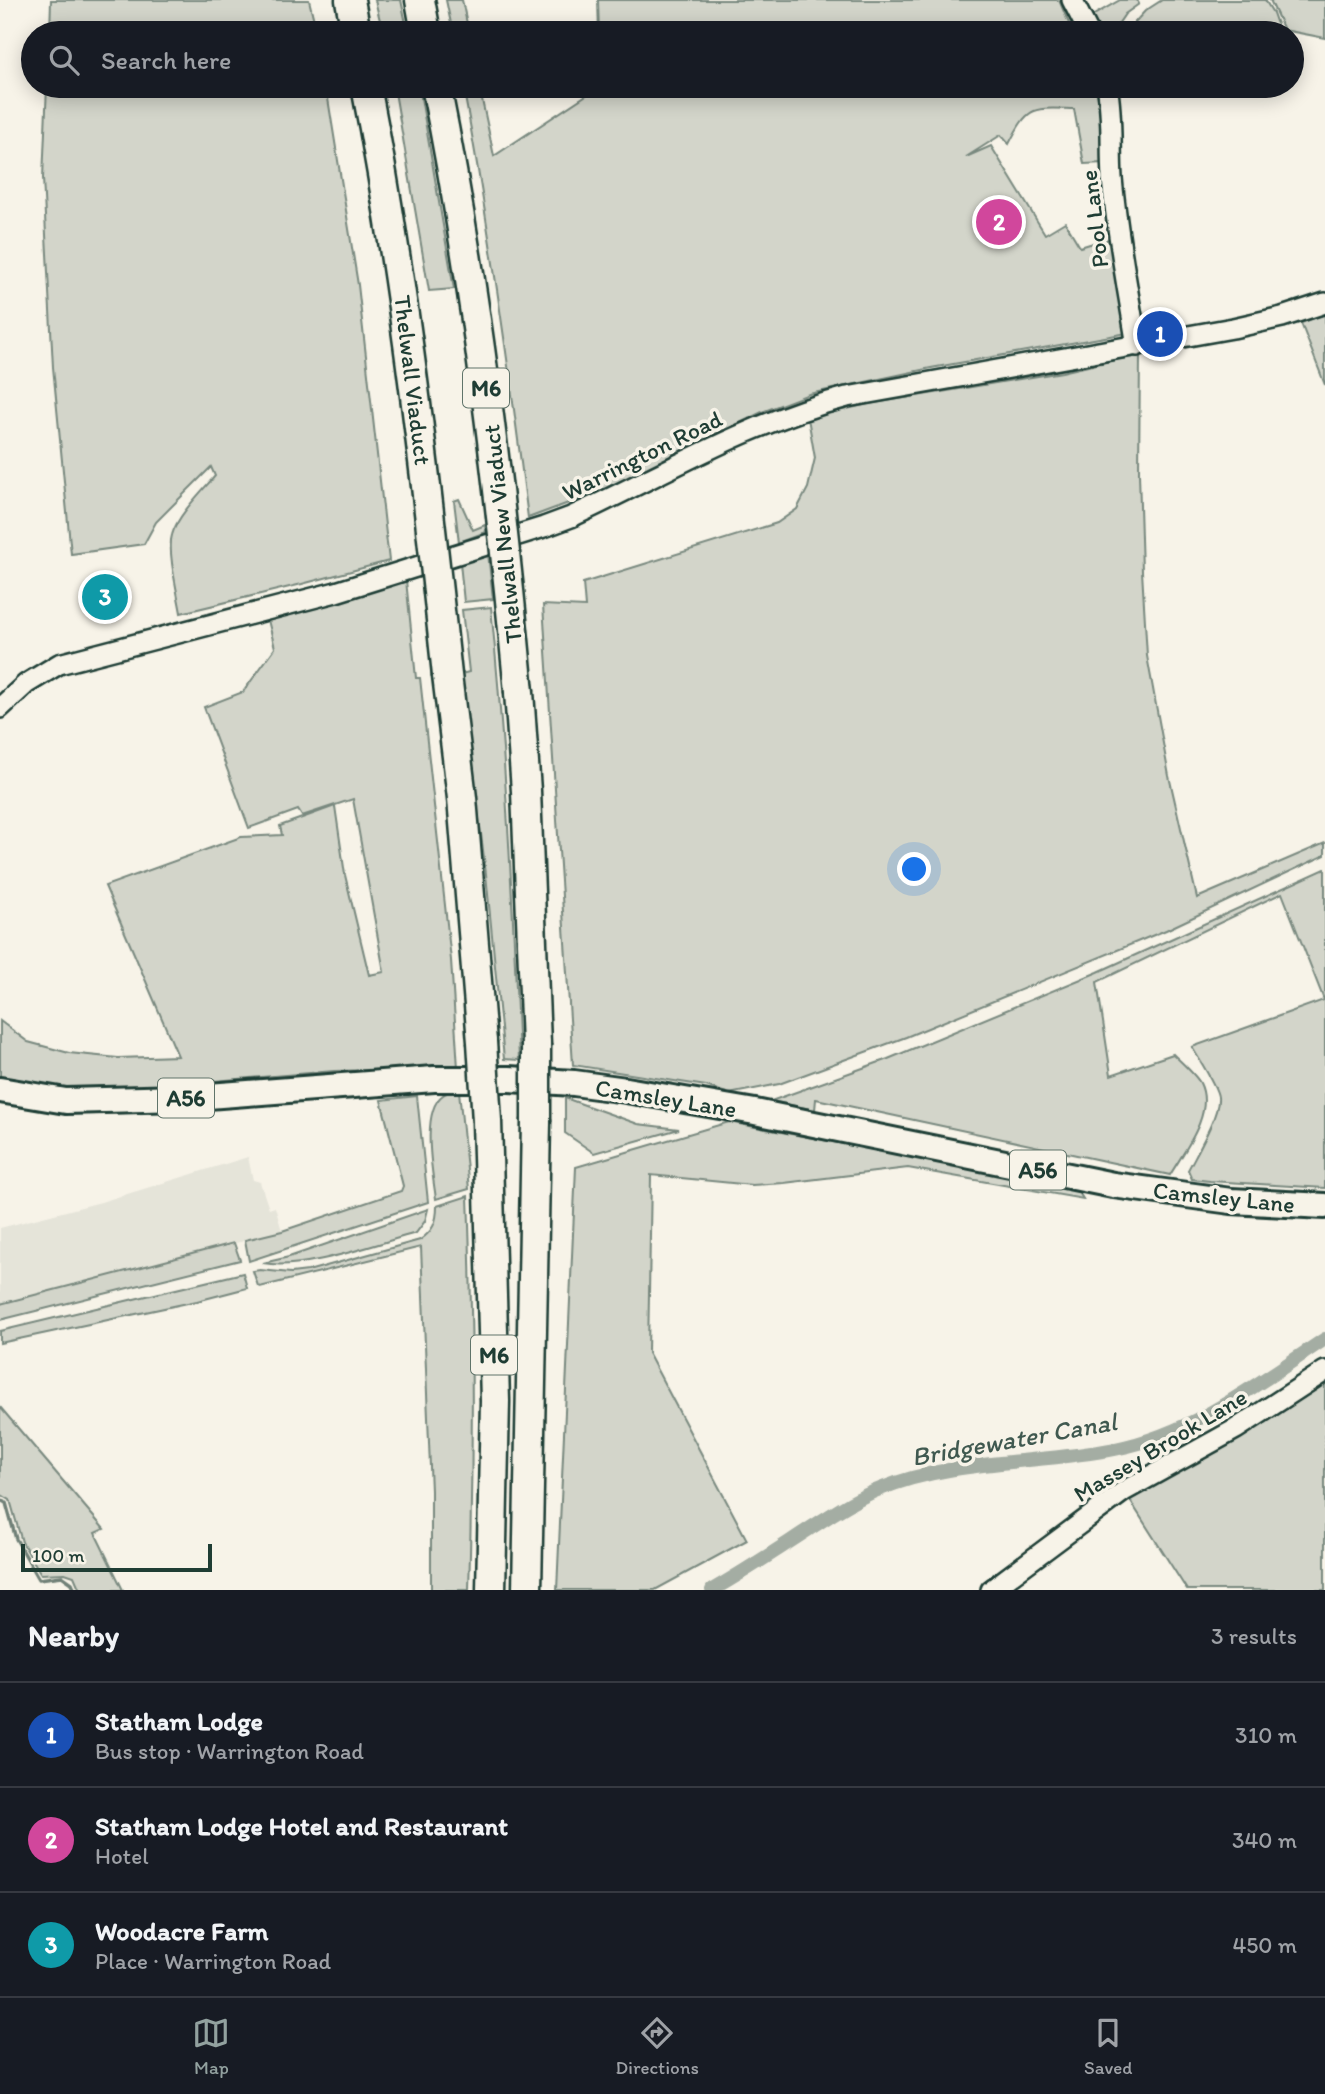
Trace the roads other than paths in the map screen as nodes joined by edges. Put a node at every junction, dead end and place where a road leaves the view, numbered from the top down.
1 (350, 0) edge
2 (419, 0) edge
3 (1072, 0) edge
4 (354, 21) edge
5 (423, 21) edge
6 (1083, 21) edge
7 (368, 98) edge
8 (438, 98) edge
9 (1108, 98) edge
10 (1325, 303) edge
11 (1137, 346) junction
12 (0, 708) edge
13 (0, 1090) edge
14 (1325, 1206) edge
15 (1325, 1371) edge
16 (491, 1590) edge
17 (527, 1590) edge
18 (991, 1590) edge

1 - 4 highway
2 - 5 highway
3 - 6 street
7 - 16 highway, Thelwall Viaduct / M6, bridge
8 - 17 highway, Thelwall New Viaduct / M6, bridge
9 - 11 street, Pool Lane
10 - 11 street, Warrington Road
11 - 12 street, Warrington Road
13 - 14 main road, Camsley Lane / A56
15 - 18 street, Massey Brook Lane

